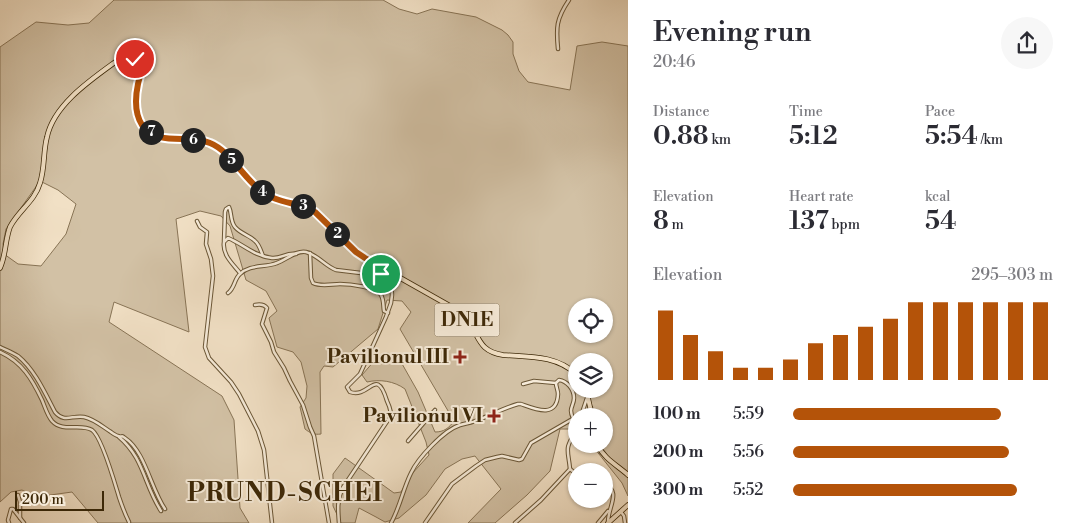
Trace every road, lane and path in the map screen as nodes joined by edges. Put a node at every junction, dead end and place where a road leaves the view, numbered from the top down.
1 (569, 0) edge
2 (558, 50) dead end
3 (197, 221) dead end
4 (224, 242) junction
5 (296, 254) junction
6 (310, 254) junction
7 (263, 256) junction
8 (0, 268) edge
9 (240, 273) junction
10 (394, 275) junction
11 (401, 279) junction
12 (390, 280) junction
13 (228, 293) dead end
14 (255, 305) dead end
15 (388, 313) junction
16 (0, 347) edge
17 (0, 352) edge
18 (568, 368) edge
19 (556, 383) junction
20 (523, 384) dead end
21 (589, 398) edge
22 (572, 408) edge
23 (591, 408) edge
24 (435, 410) dead end
25 (568, 421) edge
26 (117, 436) junction
27 (408, 441) dead end
28 (568, 446) edge
29 (602, 453) edge
30 (569, 463) edge
31 (568, 471) edge
32 (628, 476) edge
33 (18, 495) dead end
34 (628, 505) edge
35 (610, 508) joint
36 (165, 509) dead end
37 (161, 511) dead end
38 (621, 512) junction
39 (624, 516) junction
40 (20, 518) junction
41 (628, 521) edge
42 (129, 522) edge
43 (9, 523) edge
44 (24, 523) edge
45 (272, 523) edge
46 (329, 523) edge
47 (339, 523) edge
48 (391, 523) edge
49 (425, 523) edge
50 (515, 523) edge
51 (598, 523) edge
52 (608, 523) edge
53 (625, 523) edge

1 - 2 street
3 - 45 street
4 - 7 street
4 - 7 street
4 - 9 street
5 - 6 street
5 - 7 street
5 - 9 street
6 - 12 street
6 - 15 street
8 - 10 main road, DN1E
9 - 13 street
10 - 11 main road, DN1E
10 - 12 street
11 - 12 street
11 - 18 main road, DN1E
12 - 15 street
14 - 46 street
15 - 47 street
16 - 26 street
17 - 42 street
19 - 20 street
19 - 22 street
19 - 48 street
21 - 23 main road
24 - 27 street
25 - 49 street
26 - 36 street
26 - 37 street
28 - 30 street
29 - 32 main road
31 - 50 street
33 - 40 street
34 - 38 main road
35 - 51 street
35 - 52 street
38 - 39 street
38 - 52 main road
39 - 41 street
39 - 53 street
40 - 43 street
40 - 44 street

